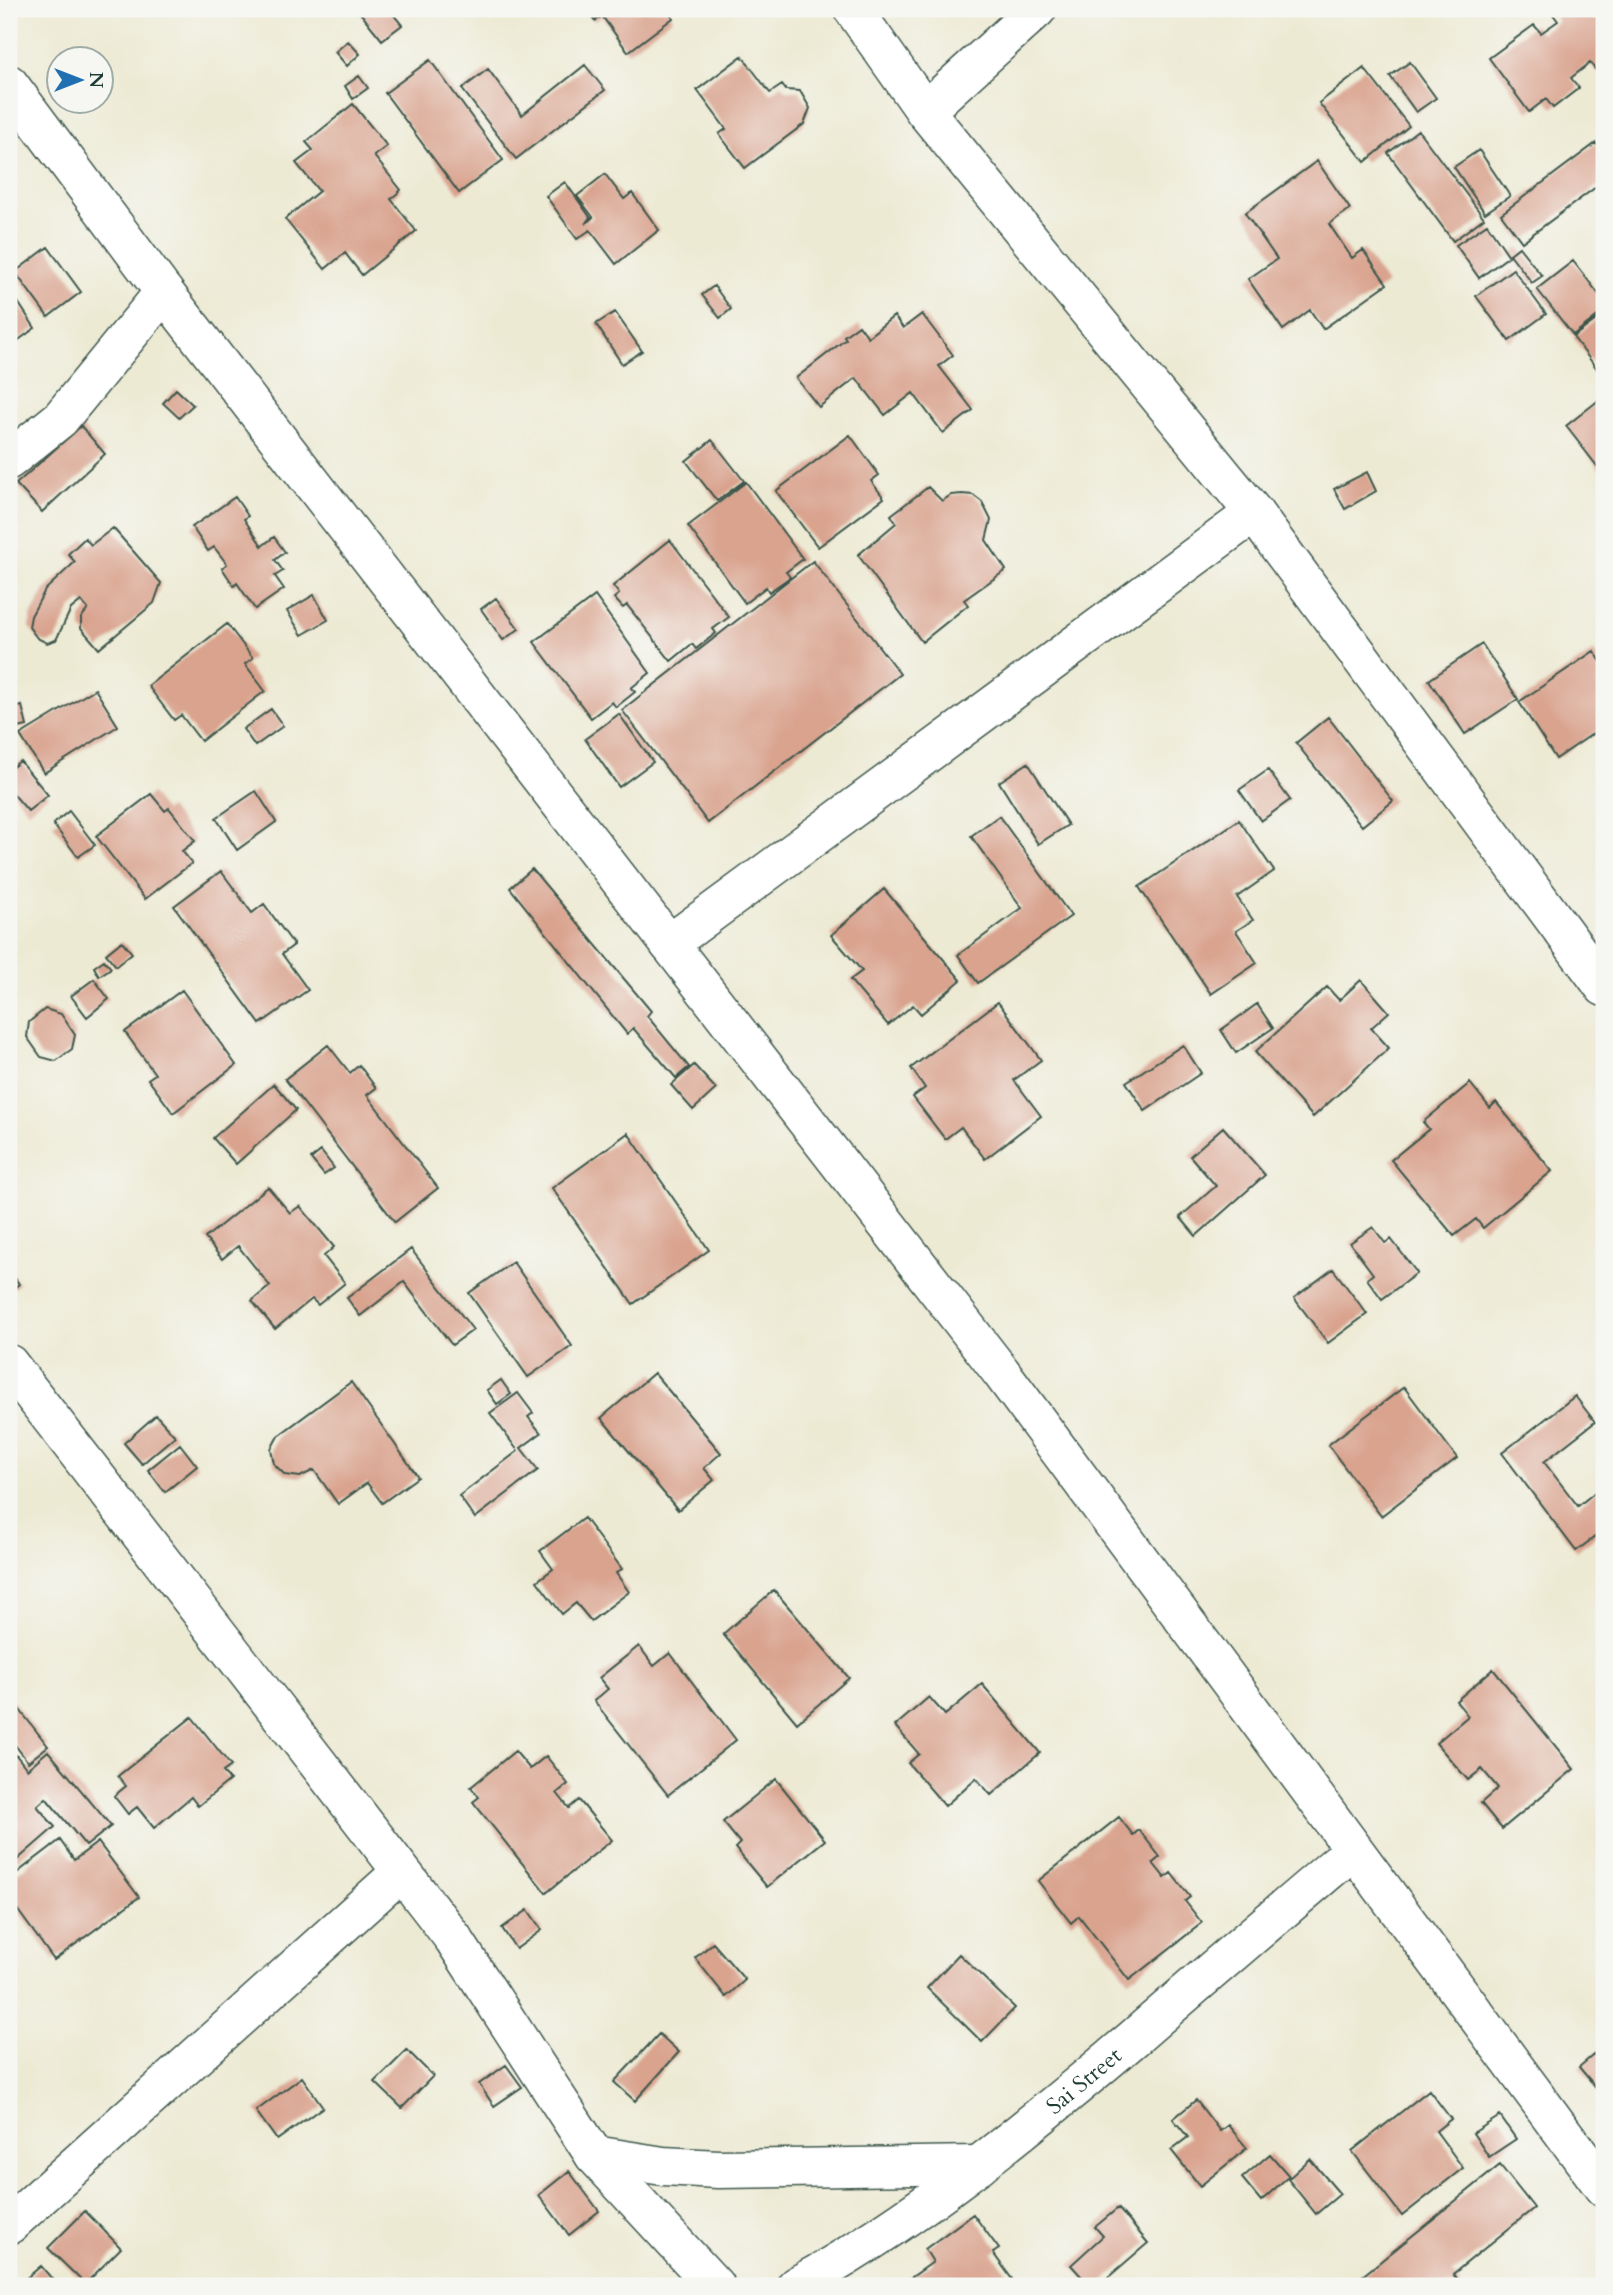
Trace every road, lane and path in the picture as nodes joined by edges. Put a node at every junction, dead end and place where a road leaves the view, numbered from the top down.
1 (853, 9) edge
2 (1037, 9) edge
3 (9, 84) edge
4 (925, 111) junction
5 (164, 292) junction
6 (9, 460) edge
7 (1254, 513) junction
8 (669, 944) junction
9 (1604, 987) edge
10 (9, 1364) edge
11 (1352, 1851) junction
12 (400, 1873) junction
13 (594, 2155) junction
14 (979, 2165) junction
15 (1604, 2188) edge
16 (9, 2225) edge
17 (715, 2286) edge
18 (796, 2286) edge

1 - 4 street
2 - 4 street
3 - 5 street
4 - 7 street
5 - 6 street
5 - 8 street
7 - 8 street
7 - 9 street
8 - 11 street
10 - 12 street
11 - 14 street, Sai Street
11 - 15 street
12 - 13 street
12 - 16 street
13 - 14 street
13 - 17 street
14 - 18 street, Sai Street

